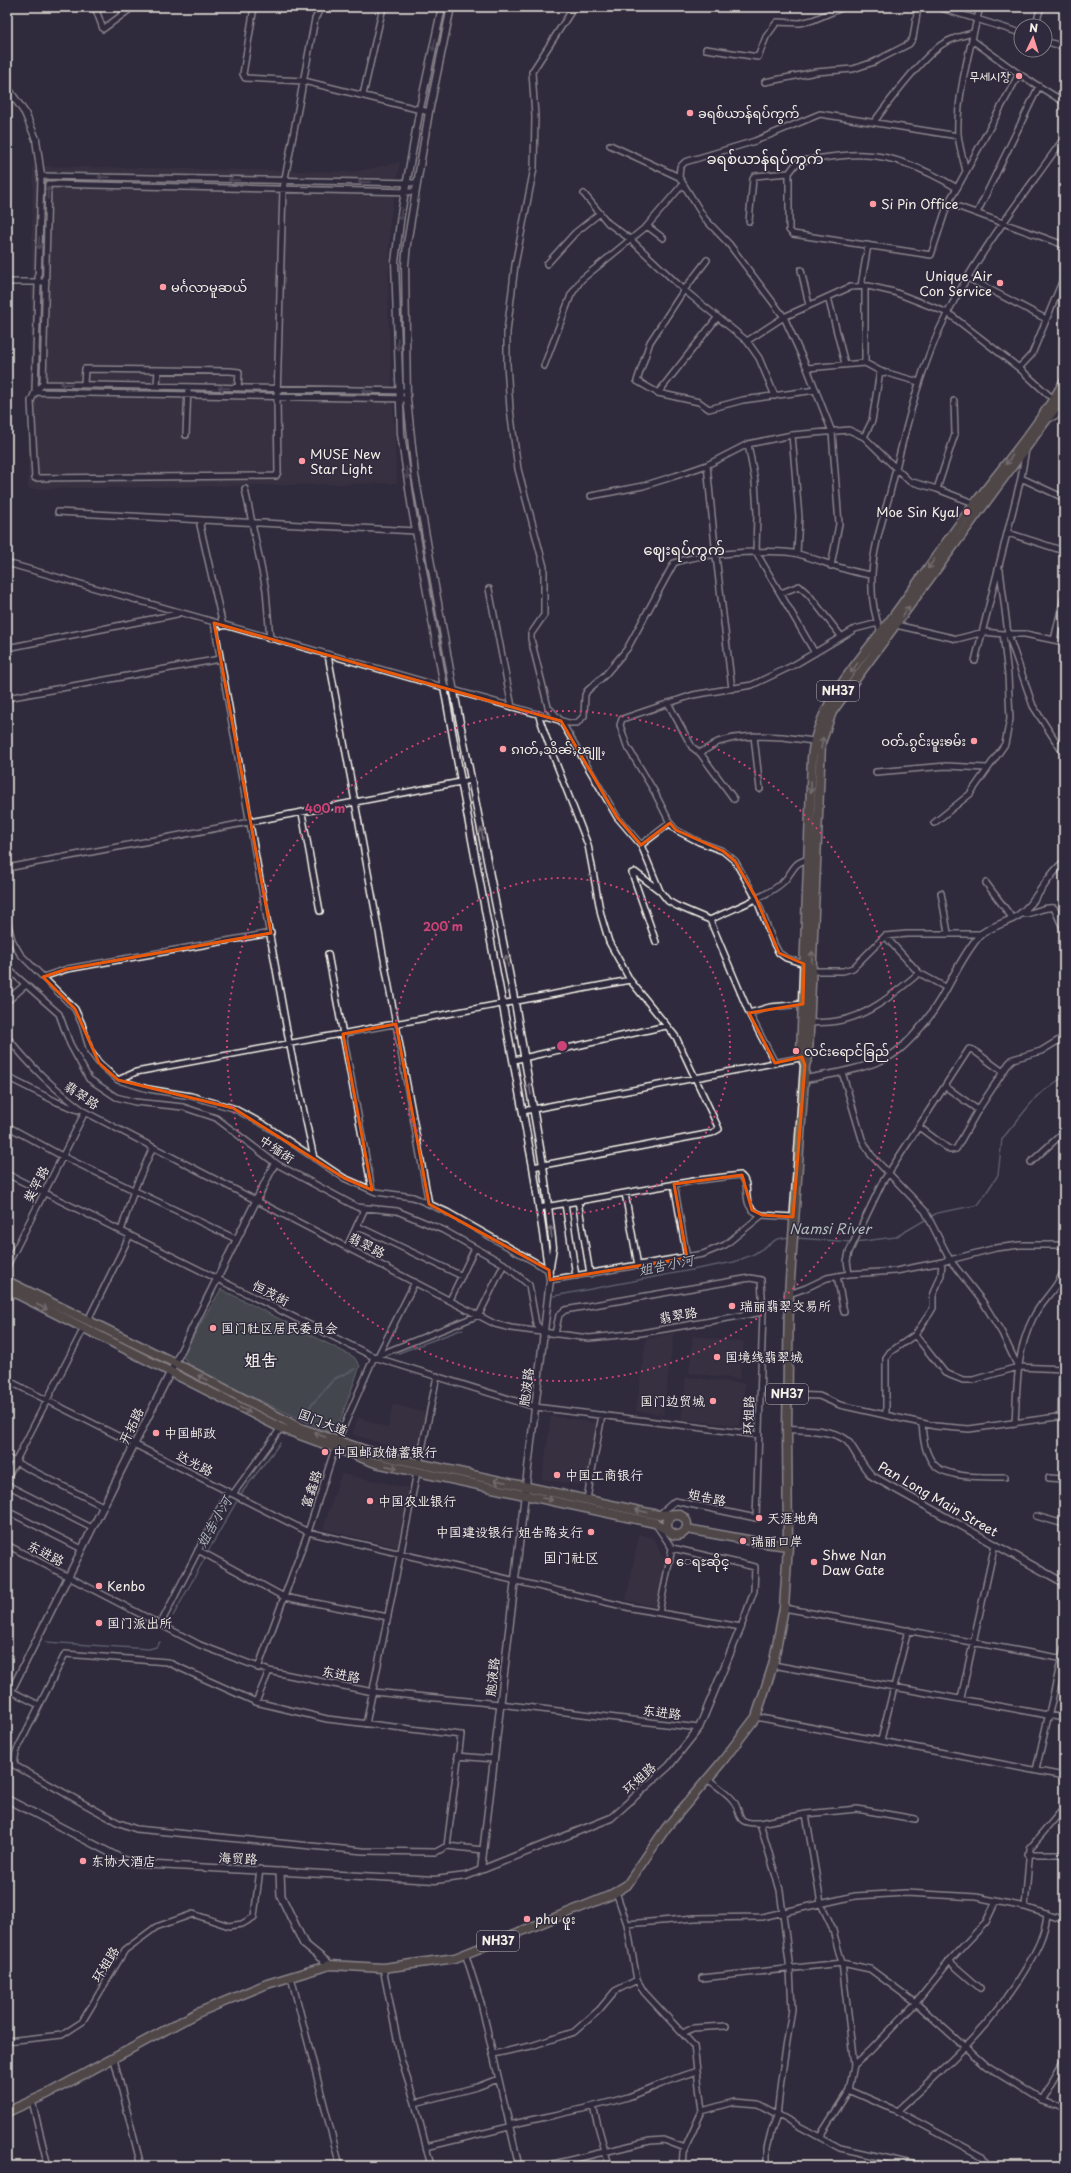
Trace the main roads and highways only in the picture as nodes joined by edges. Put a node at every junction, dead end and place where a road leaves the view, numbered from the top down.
1 (1064, 382) edge
2 (1064, 396) edge
3 (1042, 421) junction
4 (805, 1060) junction
5 (7, 1281) edge
6 (7, 1289) edge
7 (86, 1324) junction
8 (336, 1446) junction
9 (525, 1490) junction
10 (679, 1514) junction
11 (656, 1519) junction
12 (687, 1528) junction
13 (674, 1534) junction
14 (788, 1546) junction
15 (280, 1872) road end
16 (330, 1965) junction
17 (7, 2112) edge

1 - 3 highway, NH37
2 - 3 highway, NH37
4 -> 3 highway, NH37
3 -> 4 highway, NH37
4 - 14 highway, NH37
5 - 7 highway, 国门大道
6 -> 7 highway, 国门大道
8 -> 7 highway, 国门大道
7 -> 8 highway, 国门大道
9 -> 8 highway, 国门大道
8 -> 9 highway, 国门大道
9 -> 11 highway, 国门大道
11 -> 9 highway, 国门大道
10 - 11 highway, 国门大道
10 - 12 highway
10 - 13 highway
11 - 13 highway, 国门大道
12 - 13 highway
12 - 14 highway
14 - 16 highway, NH37
15 - 16 main road
16 - 17 highway, NH37

